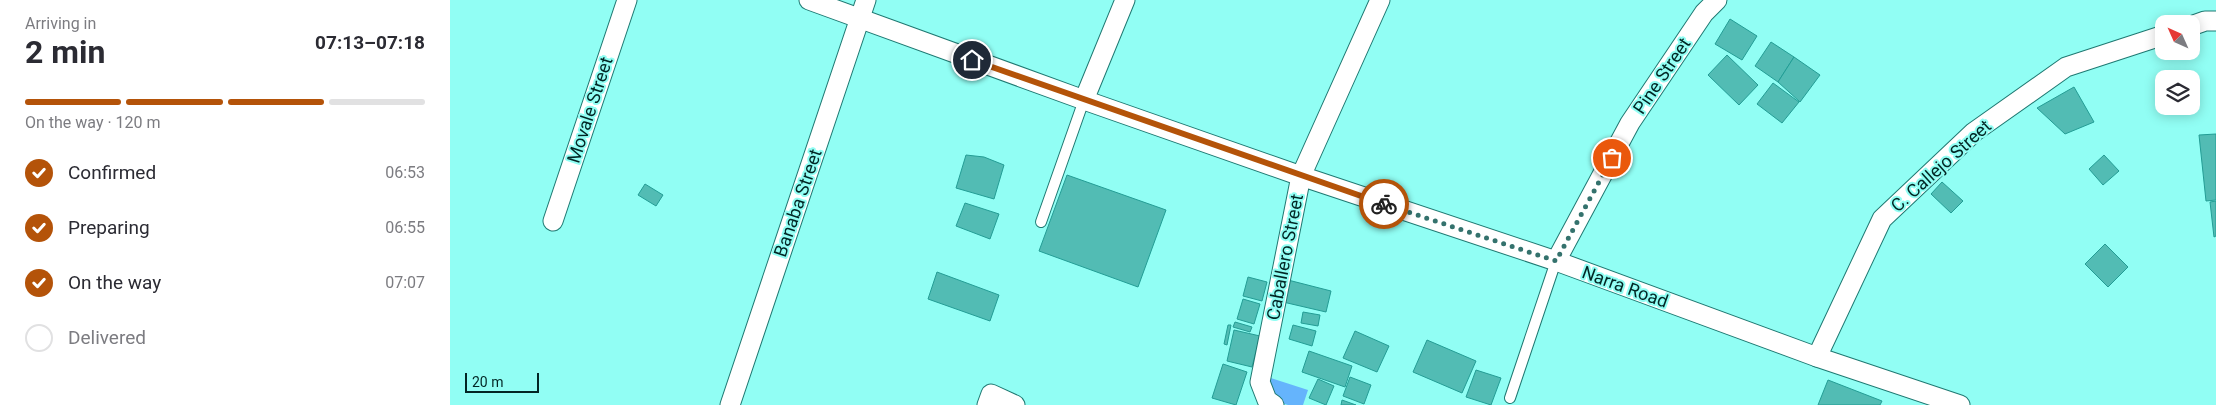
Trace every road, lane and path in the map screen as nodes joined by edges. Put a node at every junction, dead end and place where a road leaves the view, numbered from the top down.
1 (626, 0) edge
2 (809, 0) edge
3 (866, 0) edge
4 (1125, 0) edge
5 (1380, 0) edge
6 (1717, 0) edge
7 (860, 19) junction
8 (2216, 21) edge
9 (2200, 23) edge
10 (2155, 38) edge
11 (1084, 100) junction
12 (1301, 176) junction
13 (553, 221) dead end
14 (1041, 222) dead end
15 (1556, 261) junction
16 (1817, 357) junction
17 (1510, 398) dead end
18 (730, 405) edge
19 (987, 405) edge
20 (1014, 405) edge
21 (1274, 405) edge
22 (1960, 405) edge

1 - 13 street, Movale Street
2 - 7 street, Narra Road
3 - 7 street, Banaba Street
4 - 11 street
5 - 12 street, Caballero Street
6 - 15 street, Pine Street
7 - 11 street, Narra Road
7 - 18 street, Banaba Street
8 - 9 street
10 - 16 street, C. Callejo Street
11 - 12 street, Narra Road
11 - 14 lane
12 - 15 street, Narra Road
12 - 21 street, Caballero Street
15 - 16 street, Narra Road
15 - 17 lane
16 - 22 street, Narra Road
19 - 20 street

